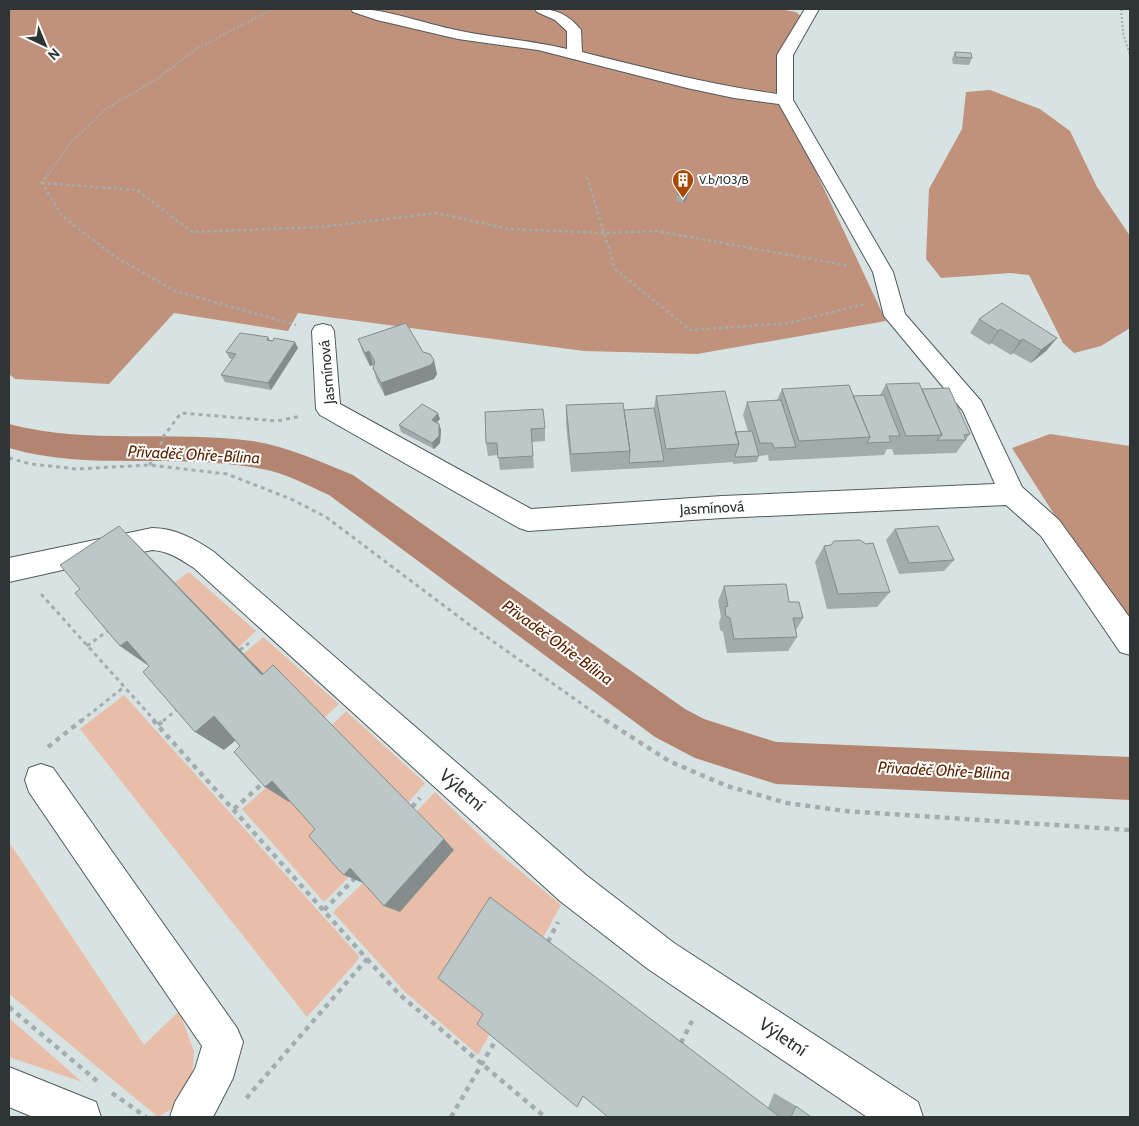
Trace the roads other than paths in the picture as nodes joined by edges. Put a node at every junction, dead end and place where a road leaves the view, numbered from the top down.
1 (358, 9) edge
2 (542, 9) edge
3 (812, 9) edge
4 (574, 56) junction
5 (785, 100) junction
6 (323, 331) road end
7 (1012, 494) junction
8 (14, 570) edge
9 (1130, 642) edge
10 (42, 765) road end
11 (9, 1087) edge
12 (81, 1117) edge
13 (190, 1117) edge
14 (903, 1117) edge

1 - 4 street
2 - 4 street
3 - 5 street
4 - 5 street
5 - 7 street
6 - 7 street, Jasmínová
7 - 9 street
8 - 14 street, Výletní
10 - 13 street
11 - 12 street

